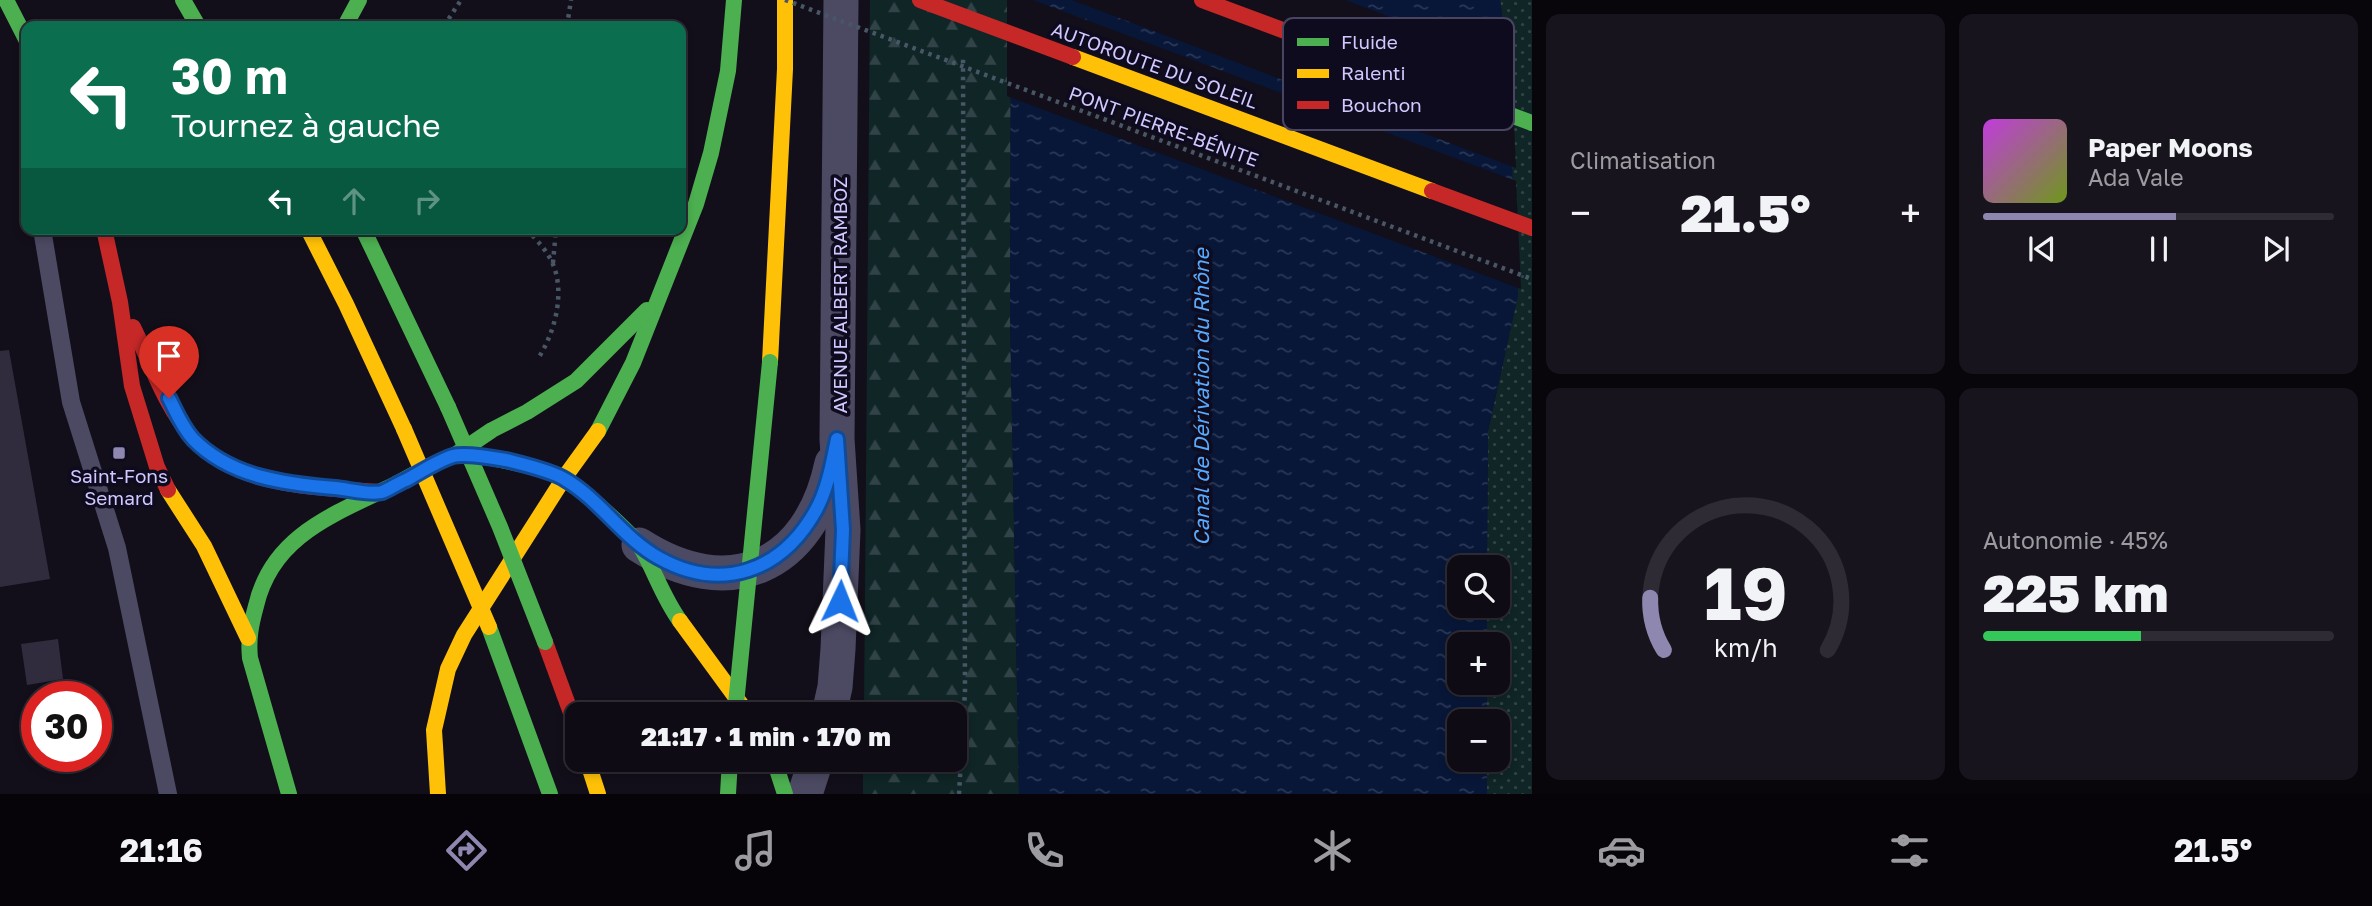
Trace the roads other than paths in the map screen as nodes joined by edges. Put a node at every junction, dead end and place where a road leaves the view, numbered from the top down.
1 (6, 0) edge
2 (183, 0) edge
3 (359, 0) edge
4 (734, 0) edge
5 (785, 0) edge
6 (841, 0) edge
7 (920, 0) edge
8 (1202, 0) edge
9 (195, 21) edge
10 (348, 21) edge
11 (21, 29) edge
12 (1283, 30) edge
13 (1514, 116) edge
14 (1532, 123) edge
15 (1532, 228) edge
16 (686, 230) edge
17 (43, 235) edge
18 (105, 235) edge
19 (311, 235) edge
20 (366, 235) edge
21 (684, 235) edge
22 (661, 296) junction
23 (120, 302) junction
24 (837, 439) junction
25 (456, 455) junction
26 (564, 478) junction
27 (381, 492) junction
28 (639, 545) junction
29 (248, 638) junction
30 (567, 702) edge
31 (736, 702) edge
32 (739, 702) edge
33 (832, 702) edge
34 (591, 772) edge
35 (729, 772) edge
36 (778, 772) edge
37 (812, 772) edge
38 (439, 790) edge
39 (168, 794) edge
40 (289, 794) edge
41 (550, 794) edge
42 (598, 794) edge
43 (727, 794) edge
44 (785, 794) edge
45 (805, 794) edge

1 - 11 main road
2 - 9 main road
3 - 10 main road
4 - 16 main road
5 - 31 main road, bridge
6 - 24 street, AVENUE ALBERT RAMBOZ
7 - 15 main road, AUTOROUTE DU SOLEIL, bridge
8 - 12 main road
13 - 14 main road
17 - 39 lane
18 - 23 main road
19 - 41 main road, bridge
20 - 30 main road, bridge
21 - 22 main road
22 - 25 main road
22 - 26 main road
23 - 27 main road
23 - 29 main road
24 - 28 street
24 - 33 street, AVENUE ALBERT RAMBOZ
25 - 26 main road
25 - 27 main road
26 - 28 main road
26 - 38 main road
27 - 29 main road
28 - 32 main road
29 - 40 main road
34 - 42 main road
35 - 43 main road
36 - 44 main road
37 - 45 street

